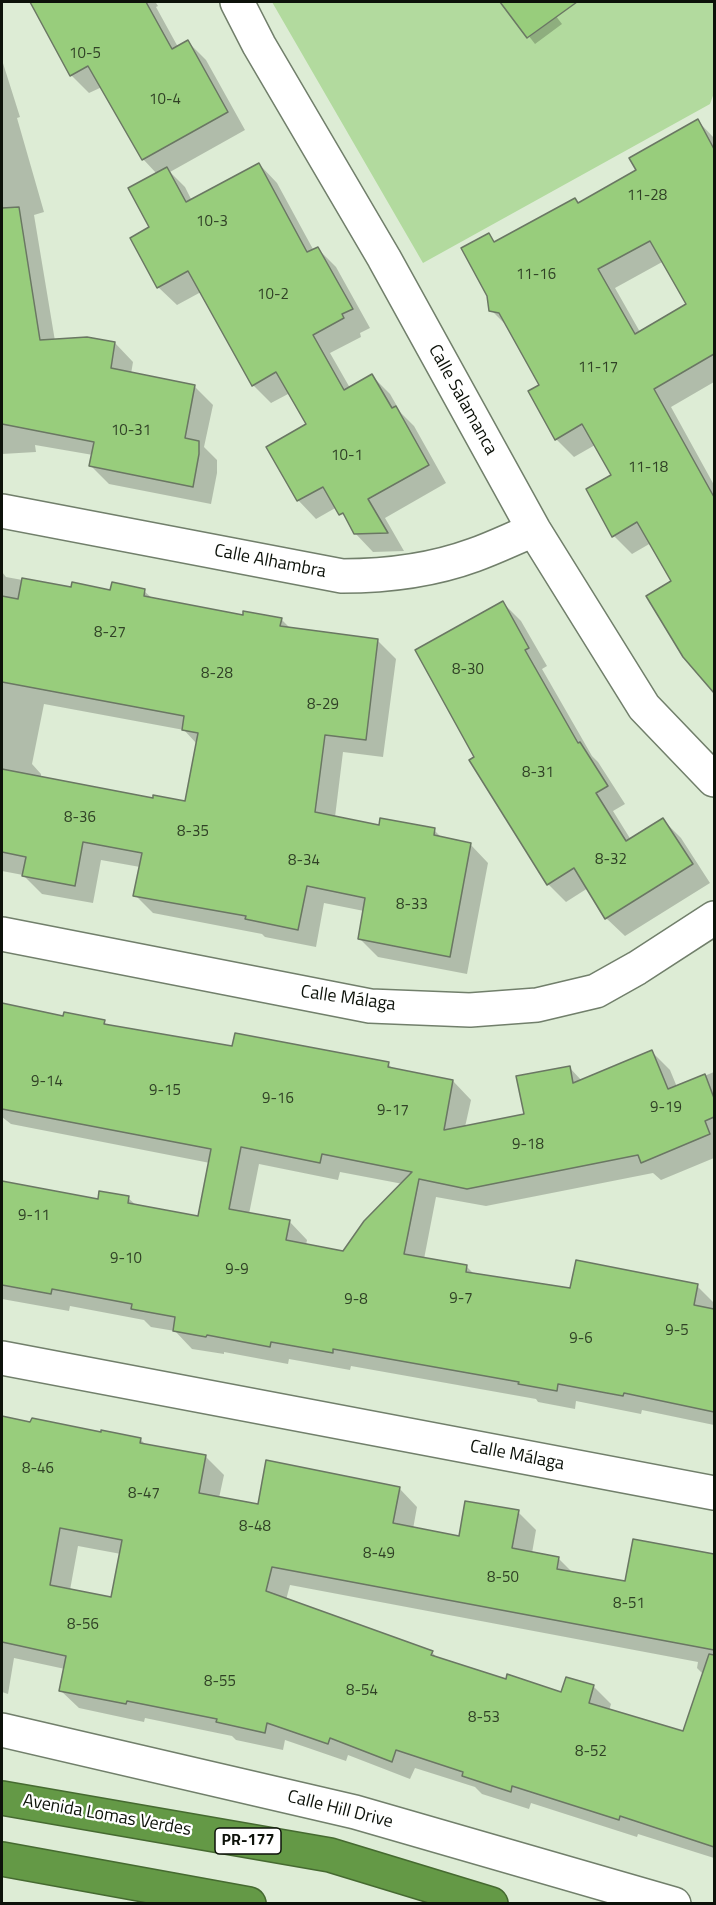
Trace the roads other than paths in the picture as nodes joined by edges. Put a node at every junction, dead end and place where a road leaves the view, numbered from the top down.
1 (237, 2) edge
2 (2, 511) edge
3 (534, 530) junction
4 (714, 780) edge
5 (714, 918) edge
6 (2, 934) edge
7 (2, 1358) edge
8 (714, 1493) edge
9 (2, 1730) edge
10 (2, 1798) edge
11 (2, 1859) edge
12 (249, 1904) edge
13 (491, 1904) edge
14 (675, 1904) edge

1 - 3 street, Calle Salamanca
2 - 3 street, Calle Alhambra
3 - 4 street, Calle Salamanca
5 - 6 street, Calle Málaga
7 - 8 street, Calle Málaga
9 - 14 street, Calle Hill Drive
10 - 13 highway, Avenida Lomas Verdes / PR-177
11 - 12 highway

